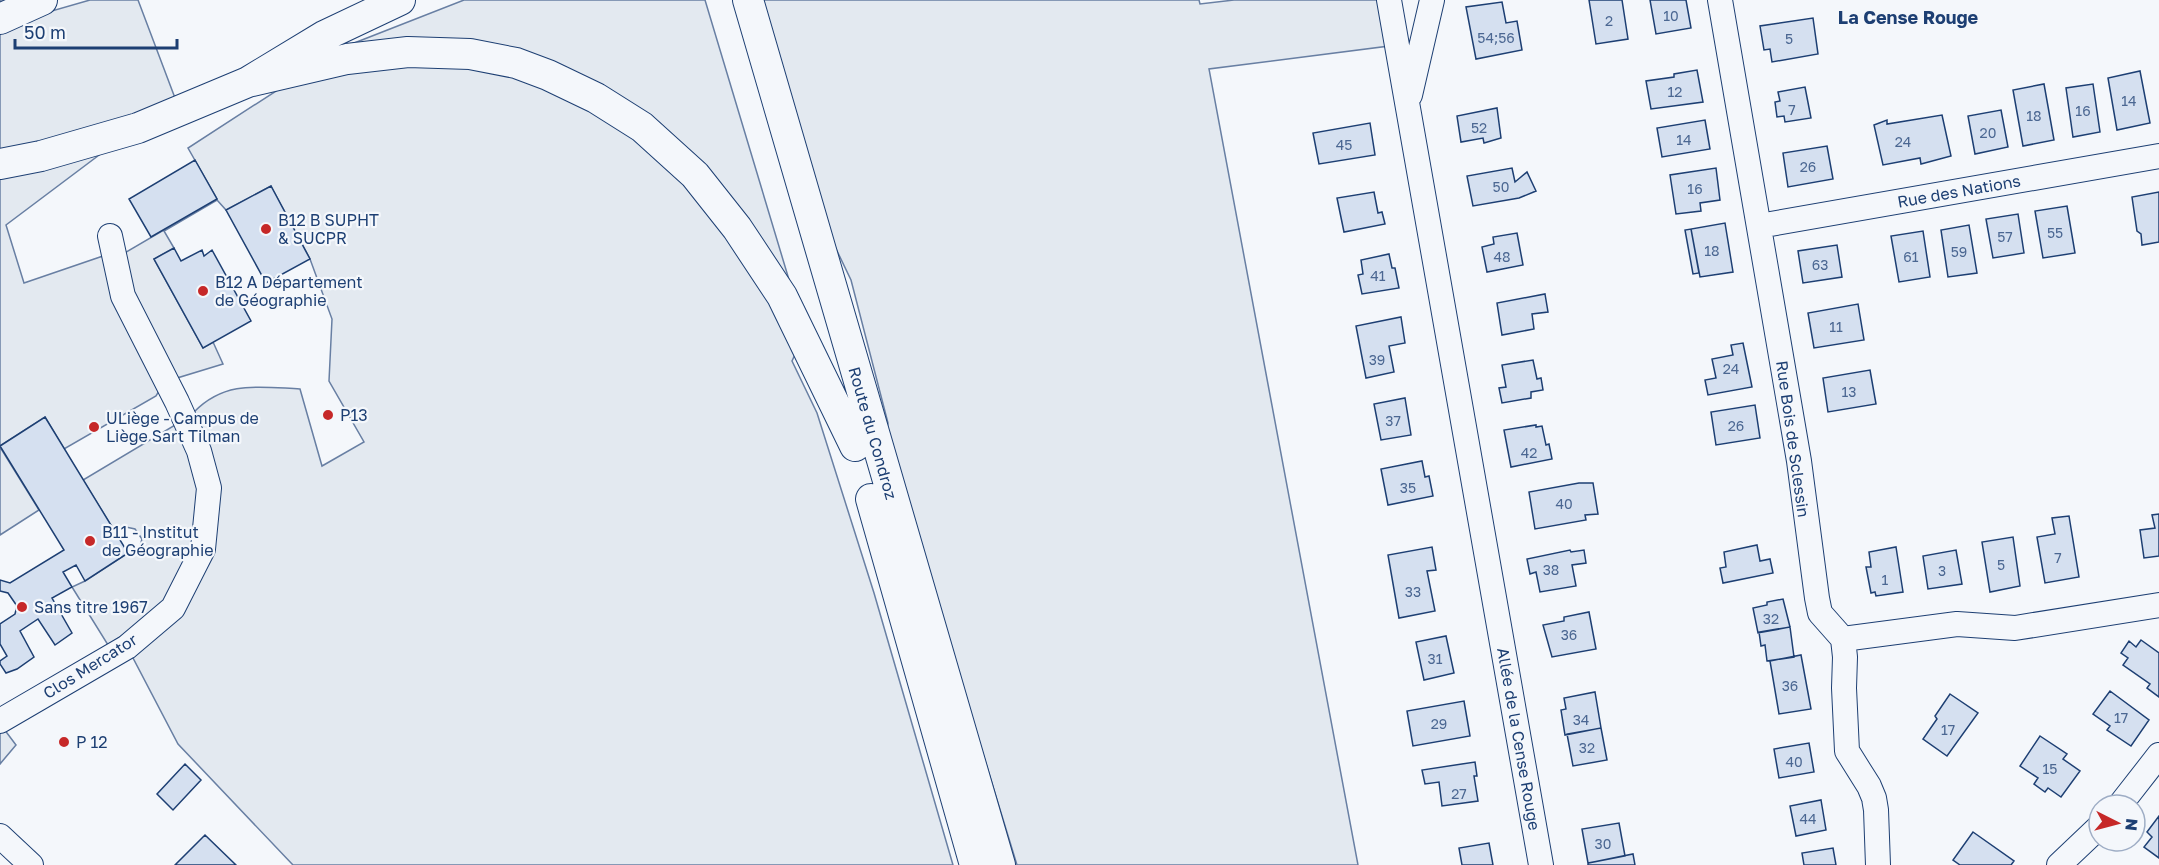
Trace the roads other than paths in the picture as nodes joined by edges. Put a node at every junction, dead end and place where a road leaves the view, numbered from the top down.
1 (42, 0) edge
2 (400, 0) edge
3 (730, 0) edge
4 (748, 0) edge
5 (1389, 0) edge
6 (1432, 0) edge
7 (1720, 0) edge
8 (0, 19) edge
9 (248, 82) junction
10 (1408, 103) junction
11 (2159, 156) edge
12 (0, 164) edge
13 (1759, 226) junction
14 (110, 236) dead end
15 (855, 446) junction
16 (2159, 605) edge
17 (1843, 639) junction
18 (0, 721) edge
19 (2159, 754) edge
20 (2129, 793) edge
21 (0, 836) edge
22 (2087, 838) edge
23 (31, 865) edge
24 (975, 865) edge
25 (1000, 865) edge
26 (1541, 865) edge
27 (1878, 865) edge
28 (2059, 865) edge

1 - 8 main road
2 - 9 main road
3 - 15 main road, Route du Condroz
4 - 25 main road, Route du Condroz
5 - 10 street, Allée de la Cense Rouge
6 - 10 street
7 - 13 street, Rue Bois de Sclessin
9 - 12 main road
9 - 15 main road
10 - 26 street, Allée de la Cense Rouge
11 - 13 street, Rue des Nations
13 - 17 street, Rue Bois de Sclessin
14 - 18 street, Clos Mercator
15 - 24 main road, Route du Condroz
16 - 17 street
17 - 27 street
19 - 20 street
21 - 23 street
22 - 28 street

